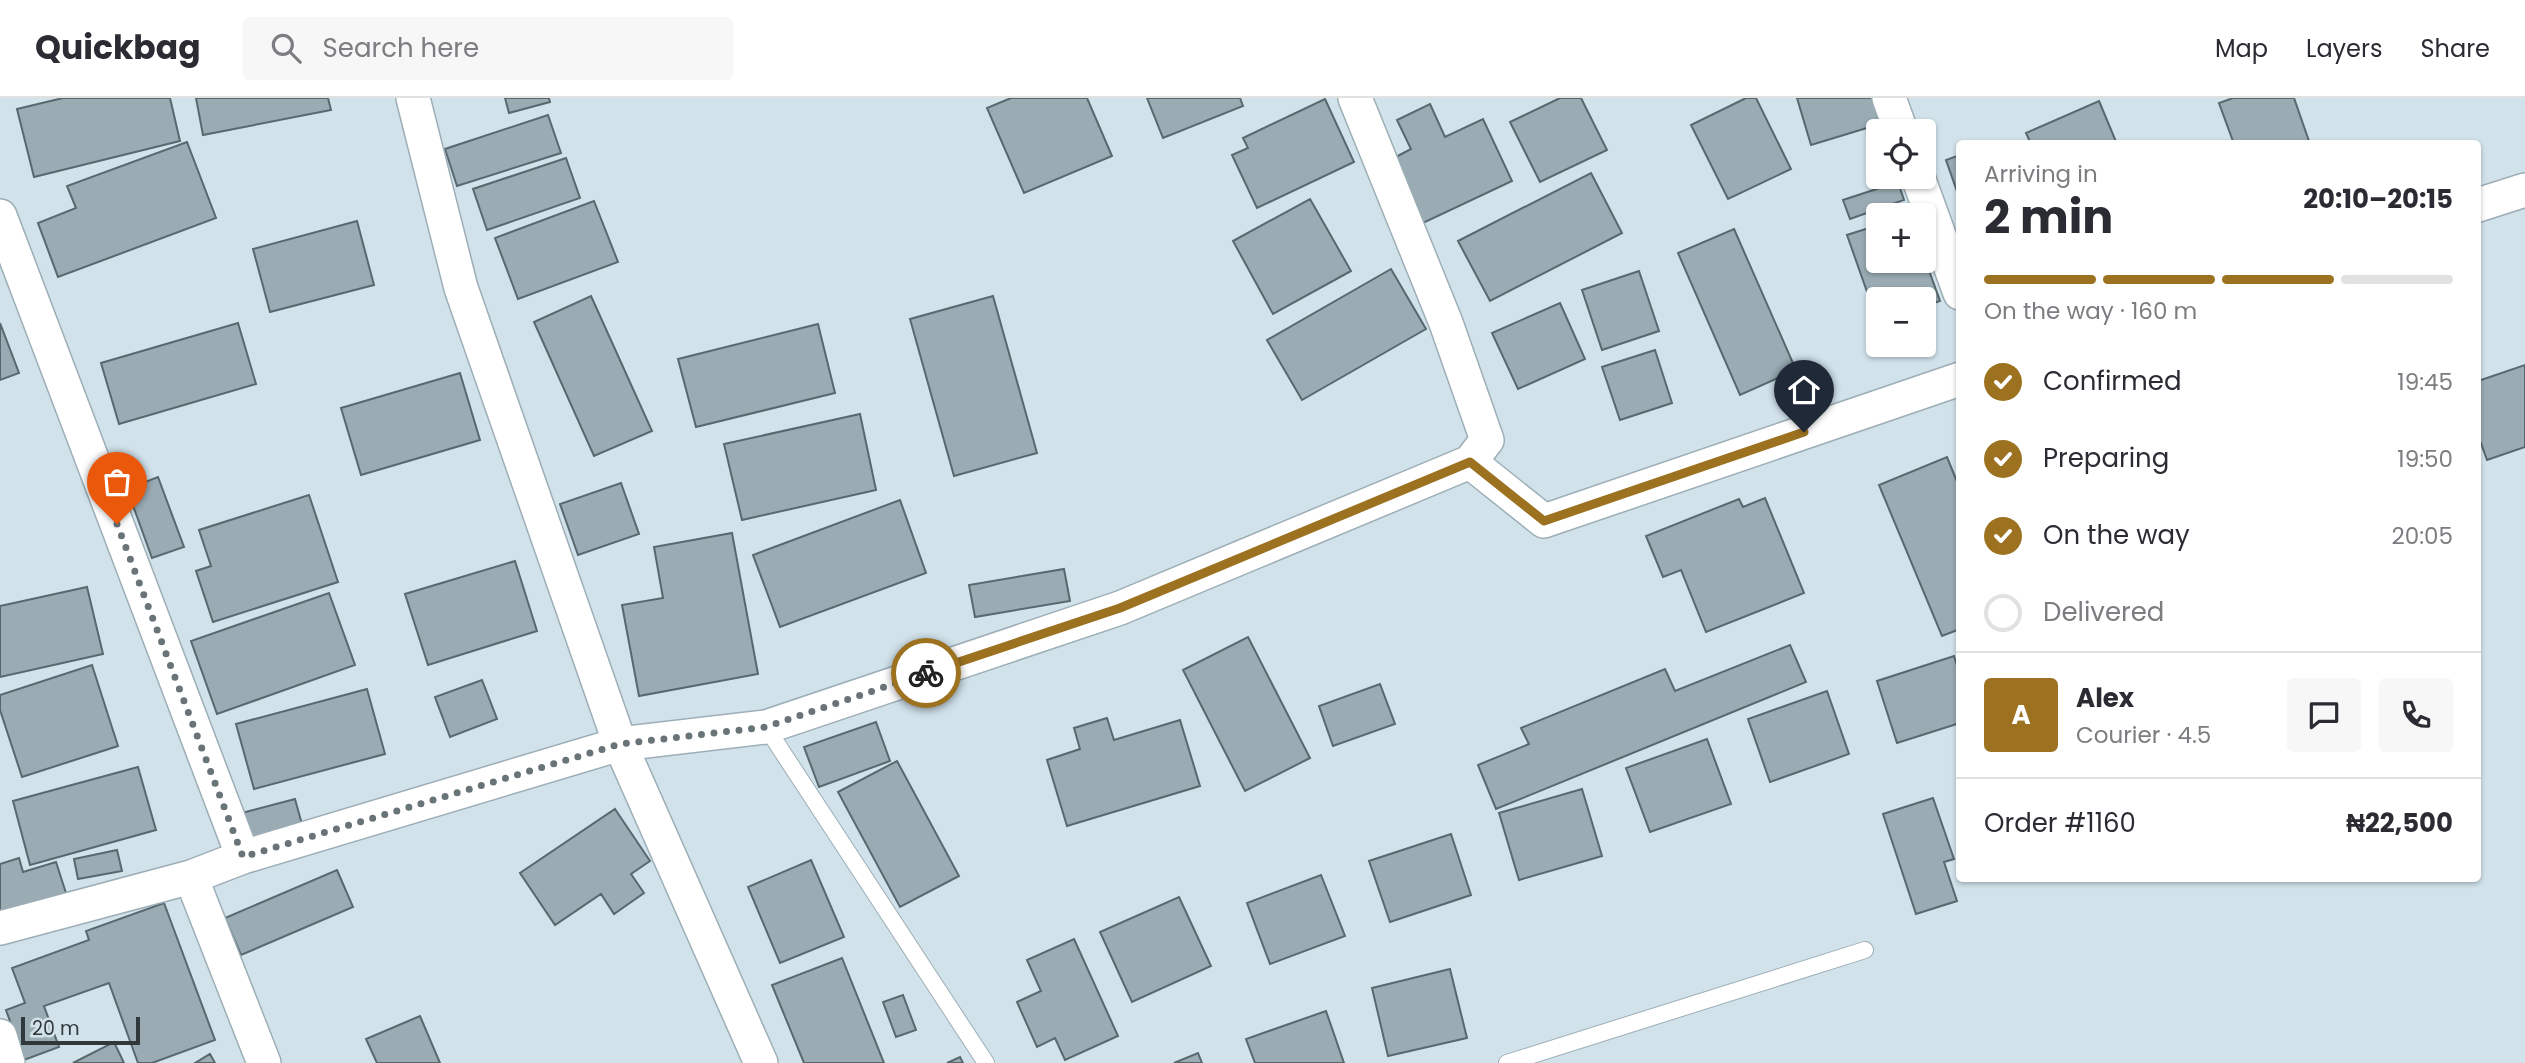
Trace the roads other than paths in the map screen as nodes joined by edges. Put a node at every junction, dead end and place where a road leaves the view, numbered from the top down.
1 (413, 98) edge
2 (1355, 98) edge
3 (1889, 98) edge
4 (1897, 119) edge
5 (1922, 189) edge
6 (2525, 190) edge
7 (2481, 204) edge
8 (0, 216) edge
9 (1956, 282) edge
10 (1956, 380) edge
11 (1470, 462) junction
12 (766, 727) junction
13 (620, 744) junction
14 (243, 857) junction
15 (191, 877) junction
16 (0, 928) edge
17 (1865, 950) dead end
18 (0, 1036) edge
19 (8, 1063) edge
20 (264, 1063) edge
21 (761, 1063) edge
22 (986, 1063) edge
23 (1507, 1063) edge

1 - 13 street
2 - 11 street
3 - 4 street
5 - 9 street
6 - 7 street
8 - 14 street
10 - 11 street
11 - 12 street
12 - 13 street
12 - 22 lane
13 - 14 street
13 - 21 street
14 - 15 street
15 - 16 street
15 - 20 street
17 - 23 lane
18 - 19 street

